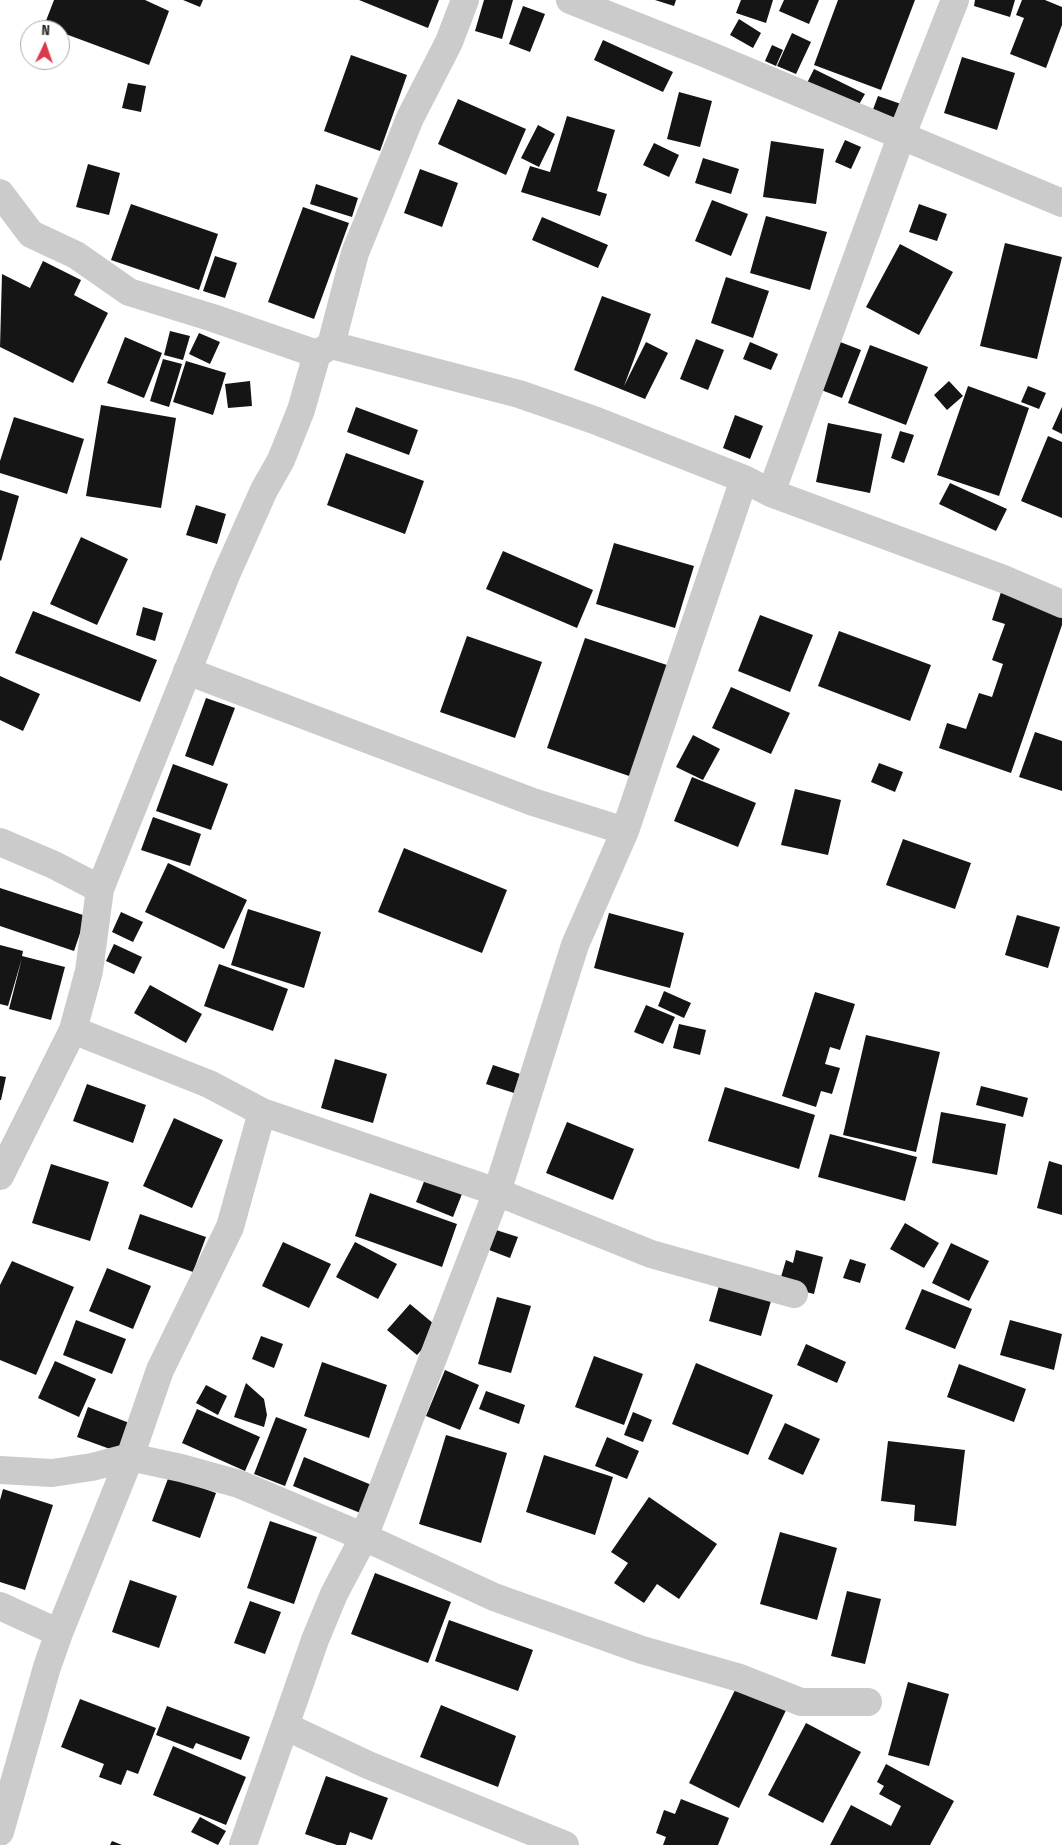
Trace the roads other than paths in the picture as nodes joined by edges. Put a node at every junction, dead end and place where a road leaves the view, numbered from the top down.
1 (465, 0) edge
2 (570, 0) edge
3 (955, 0) edge
4 (901, 137) junction
5 (0, 193) edge
6 (1062, 203) edge
7 (324, 350) junction
8 (744, 479) junction
9 (771, 493) junction
10 (1062, 604) edge
11 (187, 671) junction
12 (625, 831) junction
13 (0, 842) edge
14 (100, 889) junction
15 (73, 1030) junction
16 (262, 1112) junction
17 (0, 1176) edge
18 (496, 1192) junction
19 (794, 1294) dead end
20 (130, 1457) junction
21 (0, 1470) edge
22 (364, 1537) junction
23 (0, 1606) edge
24 (59, 1634) junction
25 (868, 1702) dead end
26 (285, 1726) junction
27 (0, 1832) edge
28 (243, 1845) edge
29 (565, 1845) edge

1 - 7 street
2 - 4 street
3 - 4 street
4 - 6 street
4 - 9 street
5 - 7 street
7 - 8 street
7 - 11 street
8 - 9 street
8 - 12 street
9 - 10 street
11 - 12 street
11 - 14 street
12 - 18 street
13 - 14 street
14 - 15 street
15 - 16 street
15 - 17 street
16 - 18 street
16 - 20 street
18 - 19 street
18 - 22 street
20 - 21 street
20 - 22 street
20 - 24 street
22 - 25 street
22 - 26 street
23 - 24 street
24 - 27 street
26 - 28 street
26 - 29 street

